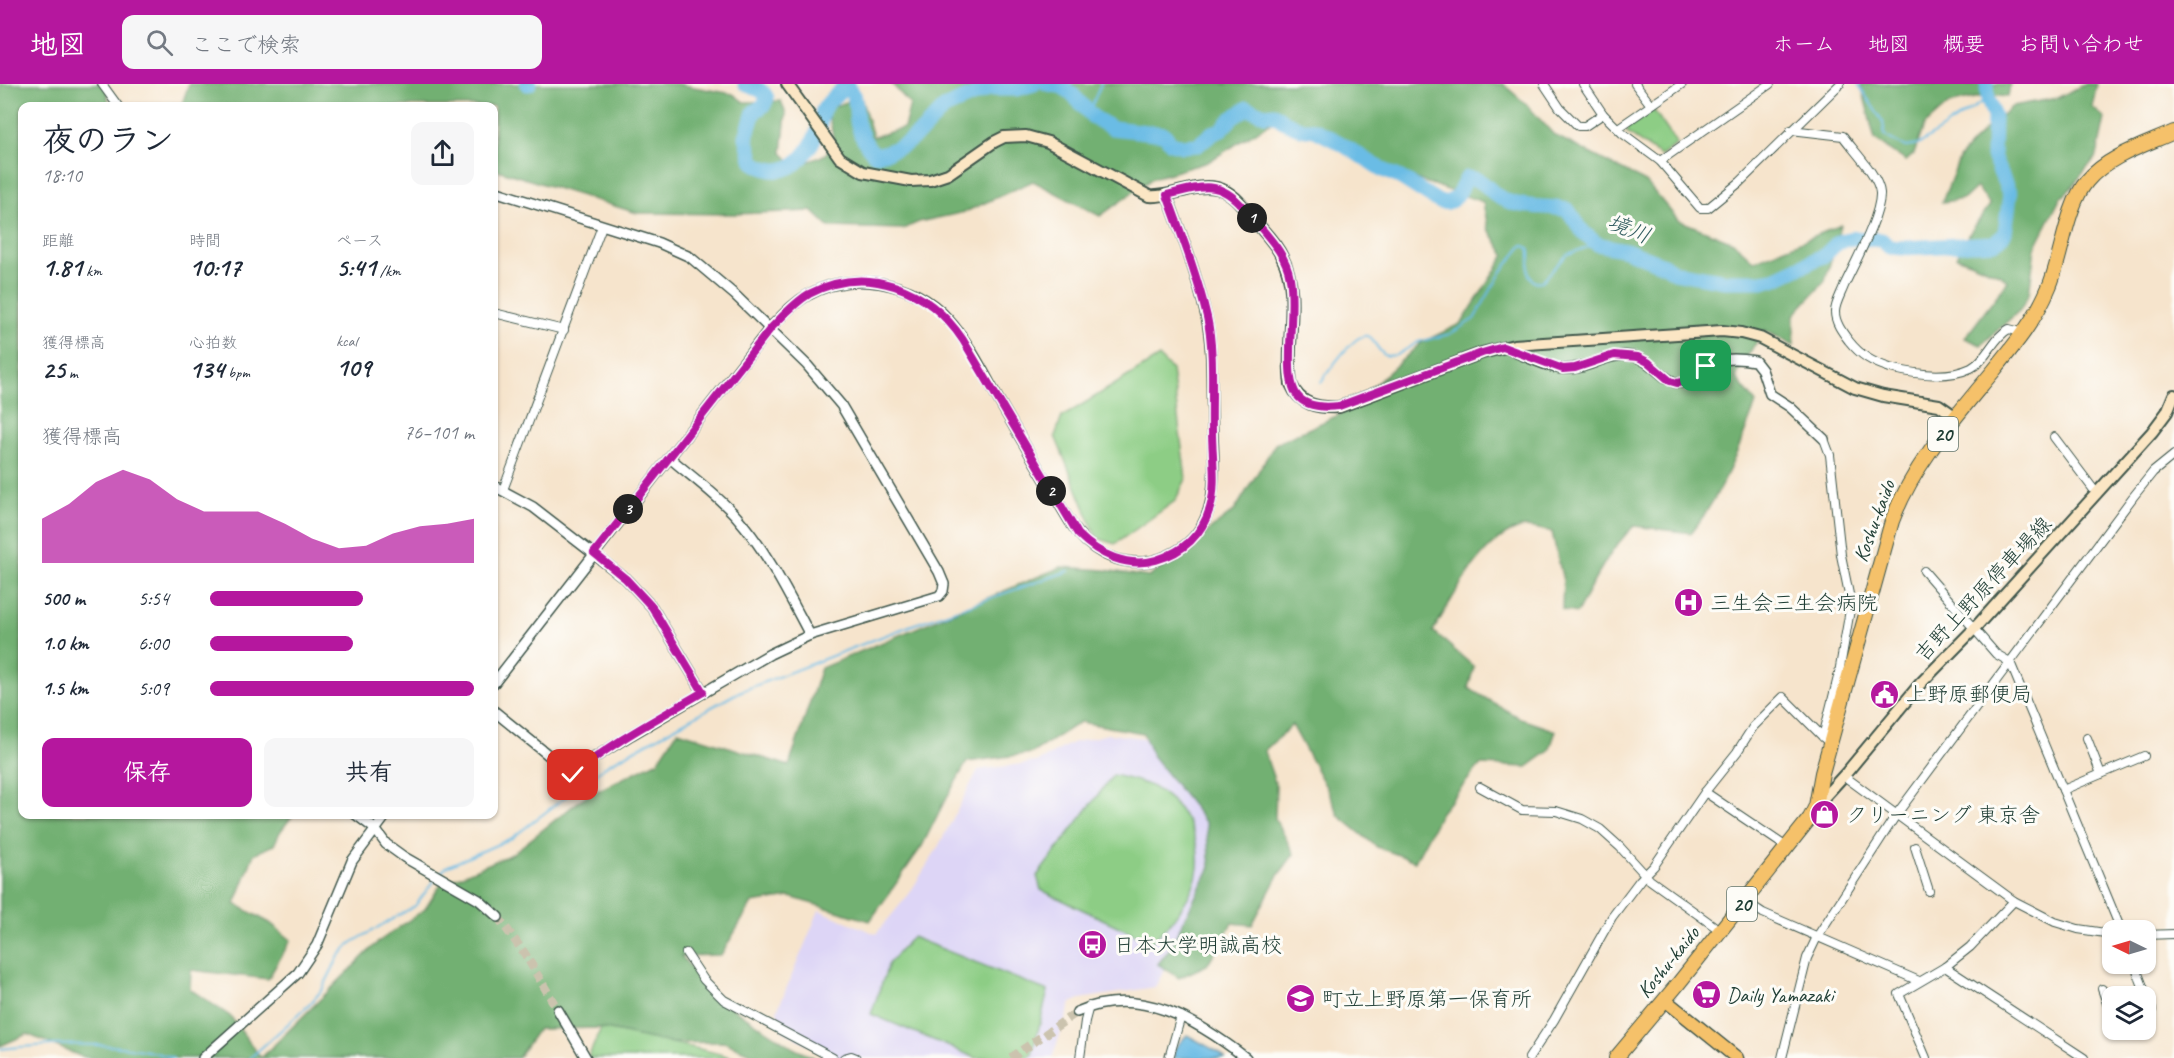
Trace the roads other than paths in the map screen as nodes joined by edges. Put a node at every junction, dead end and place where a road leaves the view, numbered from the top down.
1 (102, 84) edge
2 (787, 84) edge
3 (1544, 84) edge
4 (1583, 84) edge
5 (1635, 84) edge
6 (1682, 84) edge
7 (1770, 84) edge
8 (1840, 84) edge
9 (115, 102) edge
10 (1651, 105) junction
11 (1602, 114) junction
12 (1618, 128) junction
13 (1791, 130) junction
14 (2174, 132) edge
15 (1660, 161) junction
16 (498, 192) edge
17 (1167, 195) junction
18 (602, 226) junction
19 (498, 315) edge
20 (771, 328) junction
21 (564, 330) junction
22 (2025, 333) junction
23 (1503, 347) junction
24 (2174, 395) edge
25 (1956, 417) junction
26 (2054, 437) dead end
27 (1824, 439) joint
28 (2174, 454) edge
29 (670, 458) junction
30 (498, 488) edge
31 (2097, 494) junction
32 (594, 553) junction
33 (1924, 571) dead end
34 (1973, 630) junction
35 (810, 635) junction
36 (2010, 662) junction
37 (498, 678) edge
38 (703, 692) junction
39 (498, 714) edge
40 (2087, 738) dead end
41 (1826, 741) junction
42 (2144, 756) dead end
43 (2101, 774) junction
44 (1844, 776) junction
45 (1480, 787) dead end
46 (2063, 790) junction
47 (1705, 792) junction
48 (1816, 806) junction
49 (1896, 815) junction
50 (362, 819) edge
51 (383, 819) edge
52 (375, 829) junction
53 (1915, 847) dead end
54 (1788, 848) junction
55 (1645, 875) junction
56 (1929, 891) dead end
57 (1745, 901) junction
58 (2014, 901) junction
59 (498, 917) tunnel mouth
60 (2117, 920) edge
61 (1721, 931) junction
62 (2102, 933) edge
63 (2174, 934) edge
64 (2156, 935) edge
65 (1817, 937) junction
66 (686, 953) dead end
67 (1945, 967) junction
68 (1919, 981) junction
69 (1665, 1000) junction
70 (1089, 1006) junction
71 (558, 1010) tunnel mouth
72 (1077, 1012) tunnel mouth
73 (1181, 1016) junction
74 (203, 1058) edge
75 (586, 1058) edge
76 (832, 1058) edge
77 (844, 1058) edge
78 (856, 1058) edge
79 (1080, 1058) edge
80 (1169, 1058) edge
81 (1246, 1058) edge
82 (1529, 1058) edge
83 (1616, 1058) edge
84 (1737, 1058) edge
85 (1782, 1058) edge
86 (1926, 1058) edge
87 (2084, 1058) edge

1 - 9 street
2 - 17 main road
3 - 11 street
4 - 11 street
5 - 10 street
6 - 10 street
7 - 15 street
8 - 13 street
10 - 12 street
11 - 12 street
12 - 15 street
13 - 15 street
13 - 22 street
14 - 22 highway, Koshu-kaido / 20
16 - 18 street
17 - 20 street
17 - 23 main road
18 - 20 street
18 - 21 street
19 - 21 street
20 - 29 street
20 - 35 street
21 - 30 street
22 - 25 highway, Koshu-kaido / 20
23 - 25 main road
23 - 27 street
24 - 31 main road, 吉野上野原停車場線
25 - 41 highway, Koshu-kaido / 20
26 - 31 street
27 - 41 street
28 - 36 street
29 - 32 street
29 - 35 street
30 - 32 street
31 - 34 main road, 吉野上野原停車場線
32 - 37 street
32 - 38 street
33 - 34 street
34 - 36 street
34 - 44 main road, 吉野上野原停車場線
35 - 38 street
36 - 46 street
36 - 49 street
38 - 39 street
40 - 43 street
41 - 47 street
41 - 48 highway, Koshu-kaido / 20
42 - 43 street
43 - 46 street
44 - 48 main road, 吉野上野原停車場線
44 - 49 street
45 - 55 street
46 - 60 street
47 - 54 street
47 - 55 street
48 - 54 highway, Koshu-kaido / 20
49 - 58 street
49 - 65 street
50 - 52 street
51 - 52 street
52 - 59 street
52 - 74 street
53 - 56 street
54 - 57 highway, Koshu-kaido / 20
55 - 61 street
55 - 82 street
57 - 61 highway, Koshu-kaido / 20
57 - 65 street
58 - 62 street
58 - 67 street
61 - 69 highway, Koshu-kaido / 20
63 - 64 street
65 - 68 street
65 - 85 street
66 - 76 street
67 - 68 street
67 - 87 street
68 - 86 street
69 - 83 highway, Koshu-kaido / 20
69 - 84 main road
70 - 72 street
70 - 73 street
70 - 79 street
71 - 75 street
73 - 80 street
73 - 81 street
77 - 78 street

